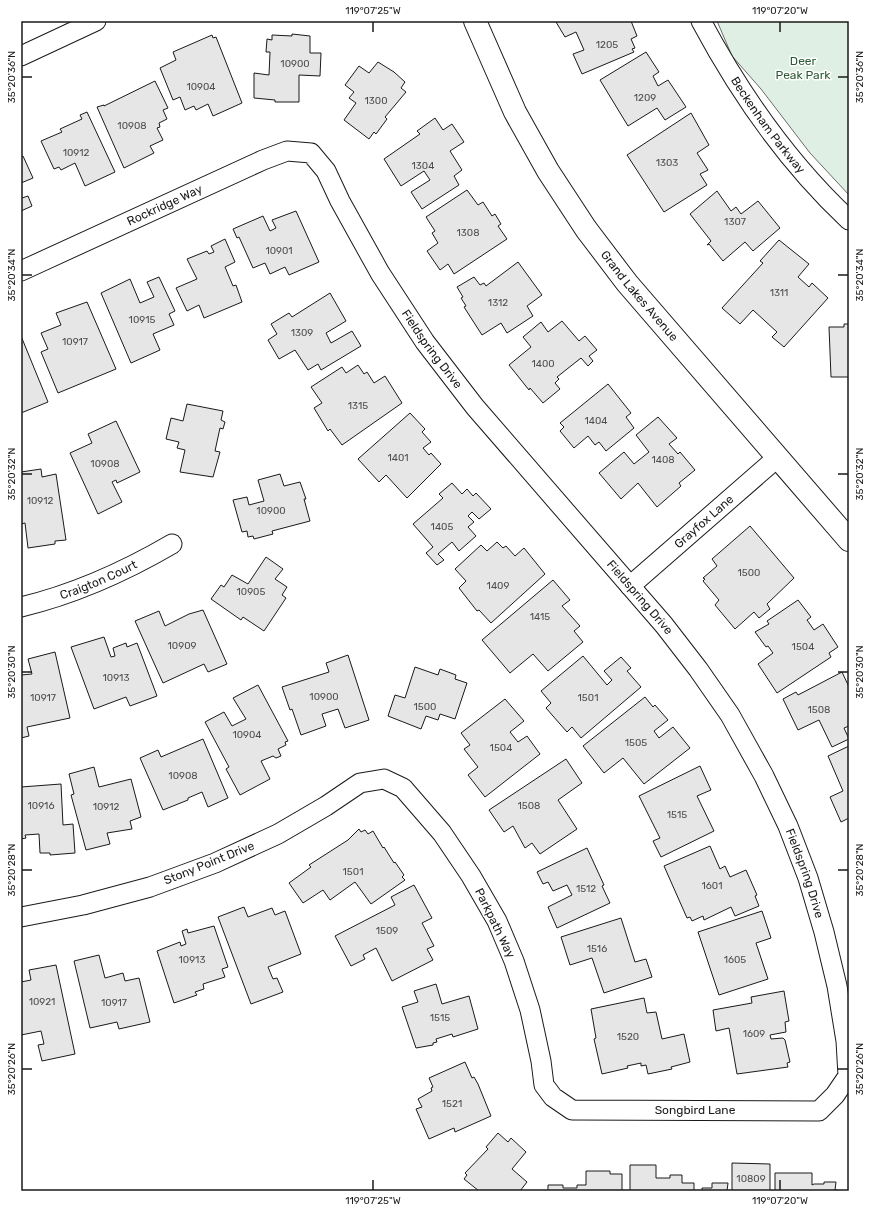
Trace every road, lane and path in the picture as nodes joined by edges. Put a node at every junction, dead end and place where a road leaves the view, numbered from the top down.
1 (475, 21) edge
2 (701, 21) edge
3 (91, 22) edge
4 (21, 56) edge
5 (311, 153) joint
6 (849, 220) edge
7 (21, 271) edge
8 (778, 456) junction
9 (849, 540) edge
10 (172, 544) dead end
11 (630, 586) junction
12 (21, 607) edge
13 (384, 779) joint
14 (21, 916) edge
15 (835, 1095) joint
16 (553, 1097) joint

1 - 8 street, Grand Lakes Avenue
2 - 6 street, Beckenham Parkway
3 - 4 street
5 - 7 street, Rockridge Way
5 - 11 street, Fieldspring Drive
8 - 9 street, Grand Lakes Avenue
8 - 11 street, Grayfox Lane
10 - 12 street, Craigton Court
11 - 15 street, Fieldspring Drive
13 - 14 street, Stony Point Drive
13 - 16 street, Parkpath Way
15 - 16 street, Songbird Lane

